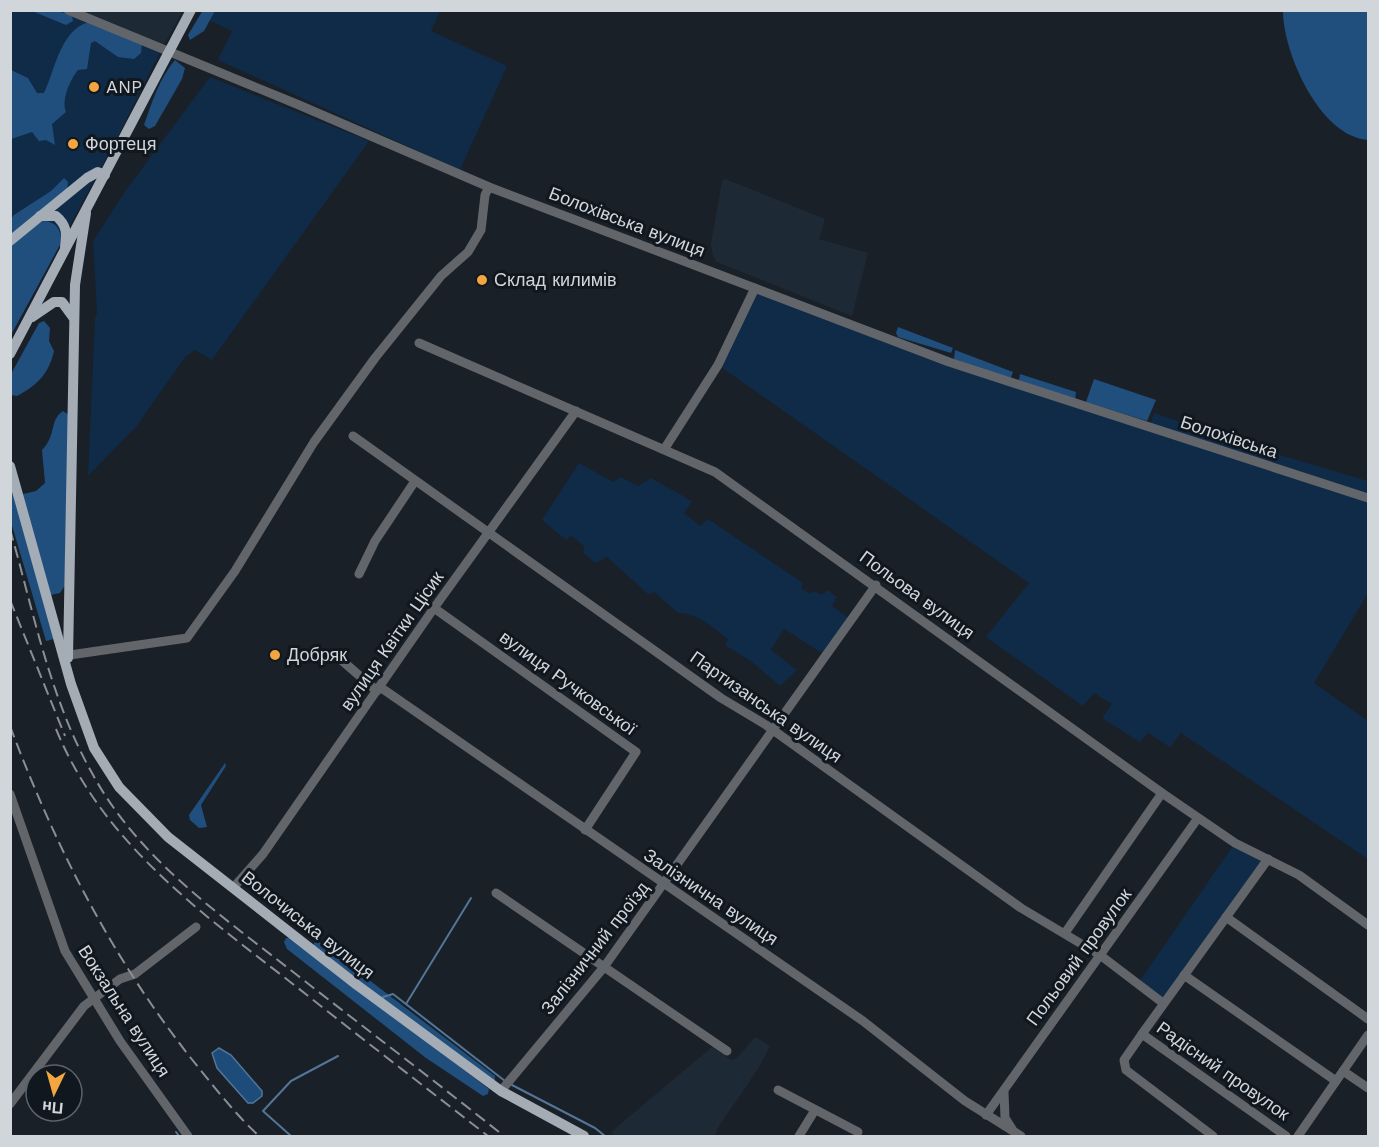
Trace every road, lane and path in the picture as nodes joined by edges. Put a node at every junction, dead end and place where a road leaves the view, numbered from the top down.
1 (68, 10) edge
2 (188, 15) edge
3 (169, 52) junction
4 (105, 175) junction
5 (489, 187) junction
6 (86, 213) junction
7 (40, 216) junction
8 (10, 241) edge
9 (61, 258) junction
10 (755, 288) junction
11 (30, 319) junction
12 (74, 331) junction
13 (419, 343) dead end
14 (12, 352) edge
15 (1079, 406) joint
16 (576, 411) junction
17 (353, 436) dead end
18 (665, 448) junction
19 (10, 466) edge
20 (415, 481) junction
21 (1368, 498) edge
22 (490, 531) junction
23 (359, 574) dead end
24 (876, 585) junction
25 (68, 588) junction
26 (46, 596) junction
27 (434, 608) junction
28 (65, 656) junction
29 (339, 658) dead end
30 (378, 689) junction
31 (771, 729) junction
32 (1162, 793) junction
33 (10, 794) edge
34 (1198, 818) junction
35 (585, 830) junction
36 (1268, 859) junction
37 (664, 885) junction
38 (233, 888) junction
39 (496, 892) dead end
40 (1226, 918) junction
41 (1368, 925) edge
42 (196, 927) dead end
43 (1065, 933) junction
44 (1100, 955) junction
45 (604, 967) junction
46 (1184, 975) junction
47 (94, 998) junction
48 (1163, 1003) junction
49 (1368, 1019) edge
50 (1142, 1034) junction
51 (1368, 1035) edge
52 (727, 1051) dead end
53 (1343, 1071) junction
54 (1336, 1082) junction
55 (1368, 1088) edge
56 (1004, 1089) junction
57 (778, 1090) dead end
58 (501, 1091) junction
59 (10, 1104) edge
60 (815, 1110) junction
61 (986, 1114) junction
62 (858, 1132) dead end
63 (1018, 1135) edge
64 (189, 1137) edge
65 (584, 1137) edge
66 (799, 1137) edge
67 (1213, 1137) edge
68 (1286, 1137) edge
69 (1298, 1137) edge

1 - 3 street, Болохівська вулиця
2 - 3 main road
3 - 4 main road
3 - 5 street, Болохівська вулиця
4 - 6 main road
4 - 7 main road
5 - 10 street, Болохівська вулиця
5 - 28 street
6 - 9 main road
6 - 12 main road
7 - 8 main road
7 - 9 main road
9 - 11 main road
10 - 15 street, Болохівська вулиця
10 - 18 street
11 - 12 main road
11 - 14 main road
12 - 25 main road
13 - 16 street, Польова вулиця
15 - 21 street, Болохівська
16 - 18 street, Польова вулиця
16 - 22 street, вулиця Квітки Цісик
17 - 20 street, Партизанська вулиця
18 - 24 street, Польова вулиця
19 - 26 main road
20 - 22 street, Партизанська вулиця
20 - 23 street
22 - 27 street, вулиця Квітки Цісик
22 - 31 street, Партизанська вулиця
24 - 31 street, Залізничний проїзд
24 - 32 street, Польова вулиця
25 - 26 main road
25 - 28 main road
26 - 28 main road
27 - 30 street, вулиця Квітки Цісик
27 - 35 street, вулиця Ручковської
28 - 38 main road, Волочиська вулиця
29 - 30 street, Залізнична вулиця
30 - 35 street, Залізнична вулиця
30 - 38 street, вулиця Квітки Цісик
31 - 37 street, Залізничний проїзд
31 - 43 street, Партизанська вулиця
32 - 34 street, Польова вулиця
32 - 43 street
33 - 47 street, Вокзальна вулиця
34 - 36 street, Польова вулиця
34 - 44 street, Польовий провулок
35 - 37 street, Залізнична вулиця
36 - 40 street, Радісний провулок
36 - 41 street, Польова вулиця
37 - 45 street, Залізничний проїзд
37 - 61 street, Залізнична вулиця
38 - 58 main road, Волочиська вулиця
39 - 45 street
40 - 46 street, Радісний провулок
40 - 49 street
42 - 47 street
43 - 44 street, Партизанська вулиця
44 - 48 street, Партизанська вулиця
44 - 56 street, Польовий провулок
45 - 52 street
45 - 58 street, Залізничний проїзд
46 - 48 street, Радісний провулок
46 - 54 street
47 - 59 street
47 - 64 street, Вокзальна вулиця
48 - 50 street, Радісний провулок
50 - 67 street
50 - 68 street, Радісний провулок
51 - 53 street
53 - 54 street
53 - 55 street
54 - 69 street
56 - 61 street, Польовий провулок
56 - 63 street
57 - 60 street
58 - 65 main road, Волочиська вулиця
60 - 62 street
60 - 66 street
61 - 63 street, Залізнична вулиця

